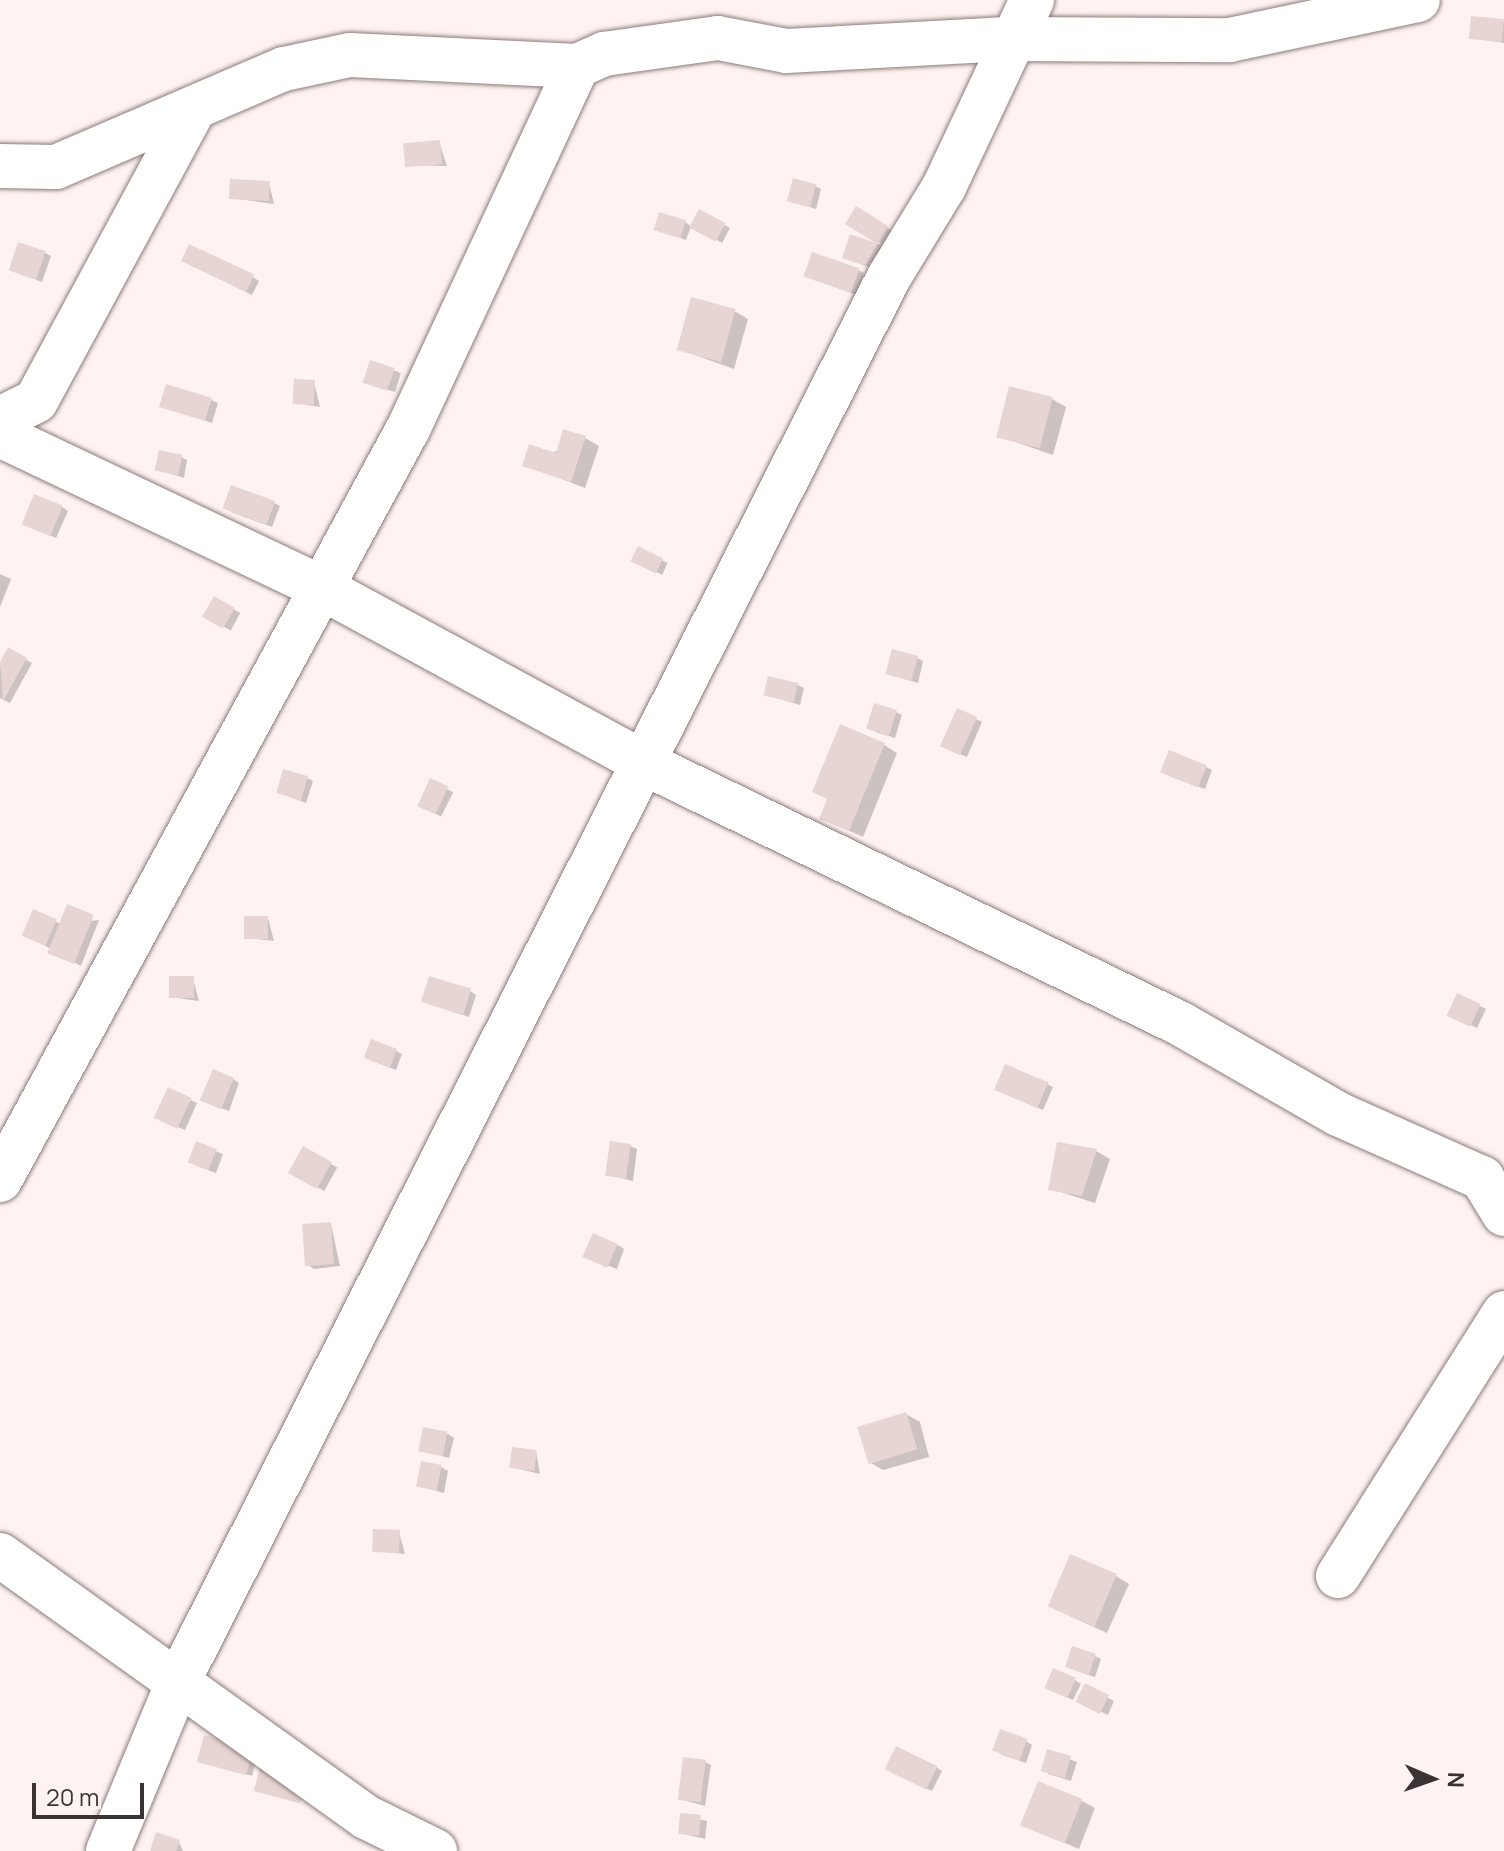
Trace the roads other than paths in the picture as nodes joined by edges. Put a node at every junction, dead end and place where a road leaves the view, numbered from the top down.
1 (1032, 0) edge
2 (1418, 0) edge
3 (1008, 39) junction
4 (577, 66) junction
5 (193, 111) junction
6 (0, 166) edge
7 (0, 419) edge
8 (0, 435) edge
9 (322, 588) junction
10 (644, 763) junction
11 (0, 1180) edge
12 (1504, 1214) edge
13 (1504, 1313) edge
14 (0, 1555) edge
15 (1338, 1576) dead end
16 (179, 1680) junction
17 (108, 1851) edge
18 (435, 1851) edge

1 - 3 street
2 - 3 street
3 - 4 street
3 - 10 street
4 - 5 street
4 - 9 street
5 - 6 street
5 - 7 street
8 - 9 street
9 - 10 street
9 - 11 street
10 - 12 street
10 - 16 street
13 - 15 street
14 - 16 street
16 - 17 street
16 - 18 street

